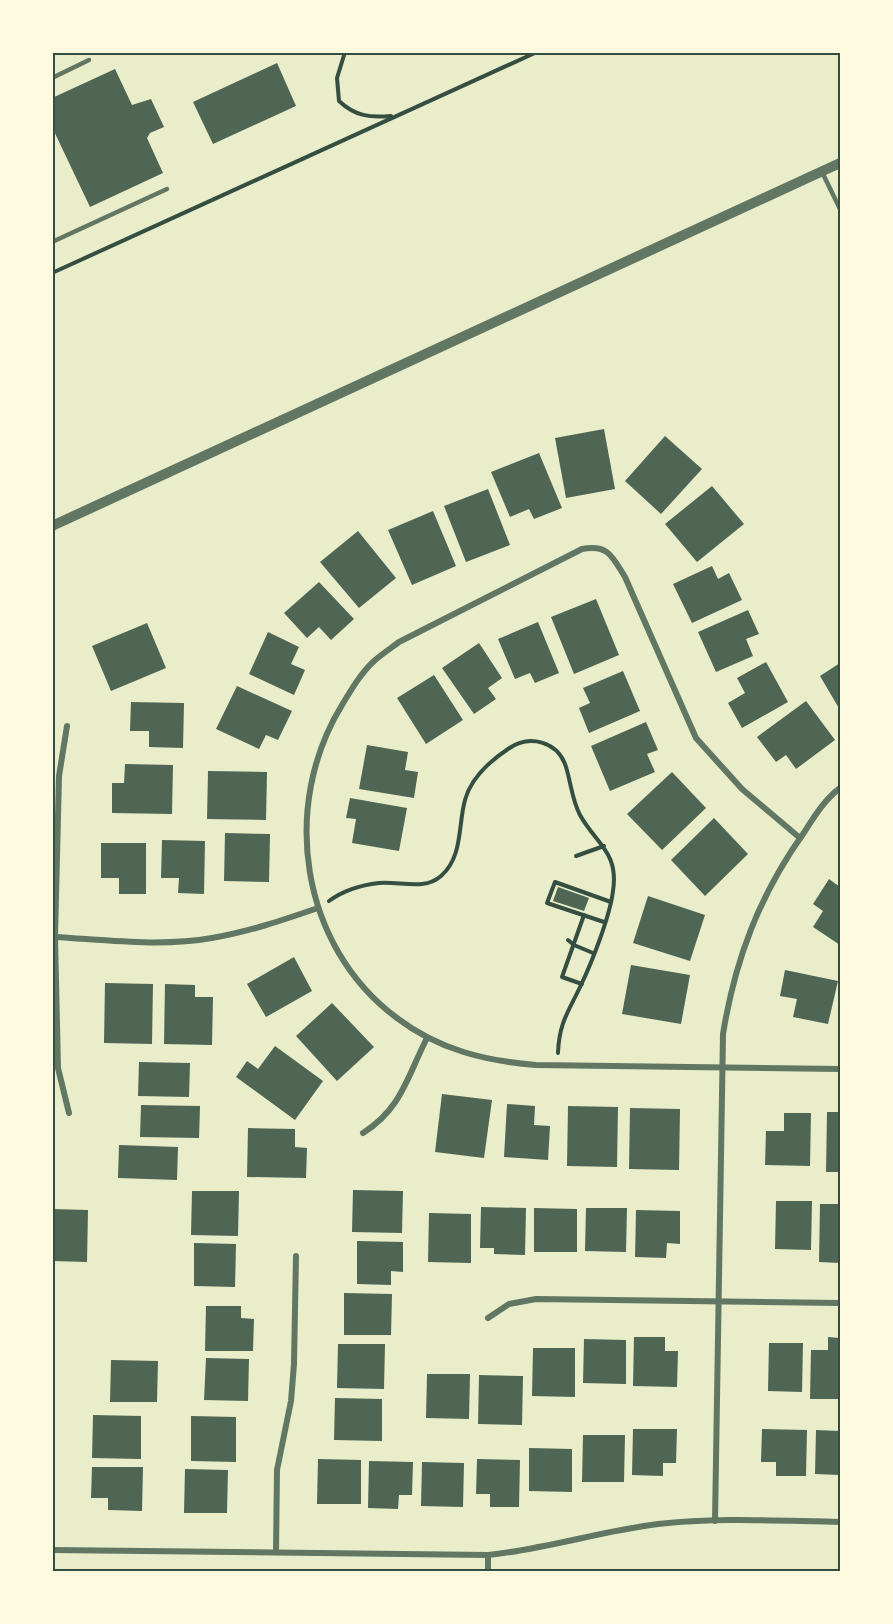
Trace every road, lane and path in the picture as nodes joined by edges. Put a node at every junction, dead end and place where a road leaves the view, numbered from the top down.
1 (345, 52) edge
2 (537, 52) edge
3 (89, 60) dead end
4 (52, 78) edge
5 (395, 116) junction
6 (840, 163) edge
7 (822, 172) junction
8 (167, 189) dead end
9 (840, 209) edge
10 (52, 242) edge
11 (52, 273) edge
12 (52, 526) edge
13 (67, 726) dead end
14 (840, 788) edge
15 (800, 838) junction
16 (604, 846) junction
17 (576, 856) dead end
18 (611, 902) junction
19 (318, 908) junction
20 (584, 915) junction
21 (604, 922) junction
22 (56, 937) junction
23 (568, 940) dead end
24 (574, 945) junction
25 (593, 953) junction
26 (582, 984) junction
27 (427, 1038) junction
28 (557, 1065) junction
29 (723, 1068) junction
30 (840, 1069) edge
31 (69, 1113) dead end
32 (363, 1133) dead end
33 (296, 1256) dead end
34 (719, 1302) junction
35 (840, 1303) edge
36 (488, 1318) dead end
37 (716, 1521) junction
38 (840, 1522) edge
39 (52, 1550) edge
40 (276, 1552) junction
41 (488, 1556) junction
42 (488, 1572) edge

1 - 5 path
2 - 5 path
3 - 4 lane
5 - 11 path
6 - 7 street
7 - 9 lane
7 - 12 street
8 - 10 lane
13 - 22 street
14 - 15 street
15 - 19 street
15 - 29 street
16 - 17 path
16 - 18 path
16 - 19 path
18 - 20 path
18 - 21 path
19 - 22 street
19 - 27 street
20 - 21 path
20 - 24 path
21 - 25 path
22 - 31 street
23 - 24 path
24 - 25 path
24 - 26 path
25 - 26 path
26 - 28 path
27 - 28 street
27 - 32 street
28 - 29 street
29 - 30 street
29 - 34 street
33 - 40 street
34 - 35 street
34 - 36 street
34 - 37 street
37 - 38 street
37 - 41 street
39 - 40 street
40 - 41 street
41 - 42 street

